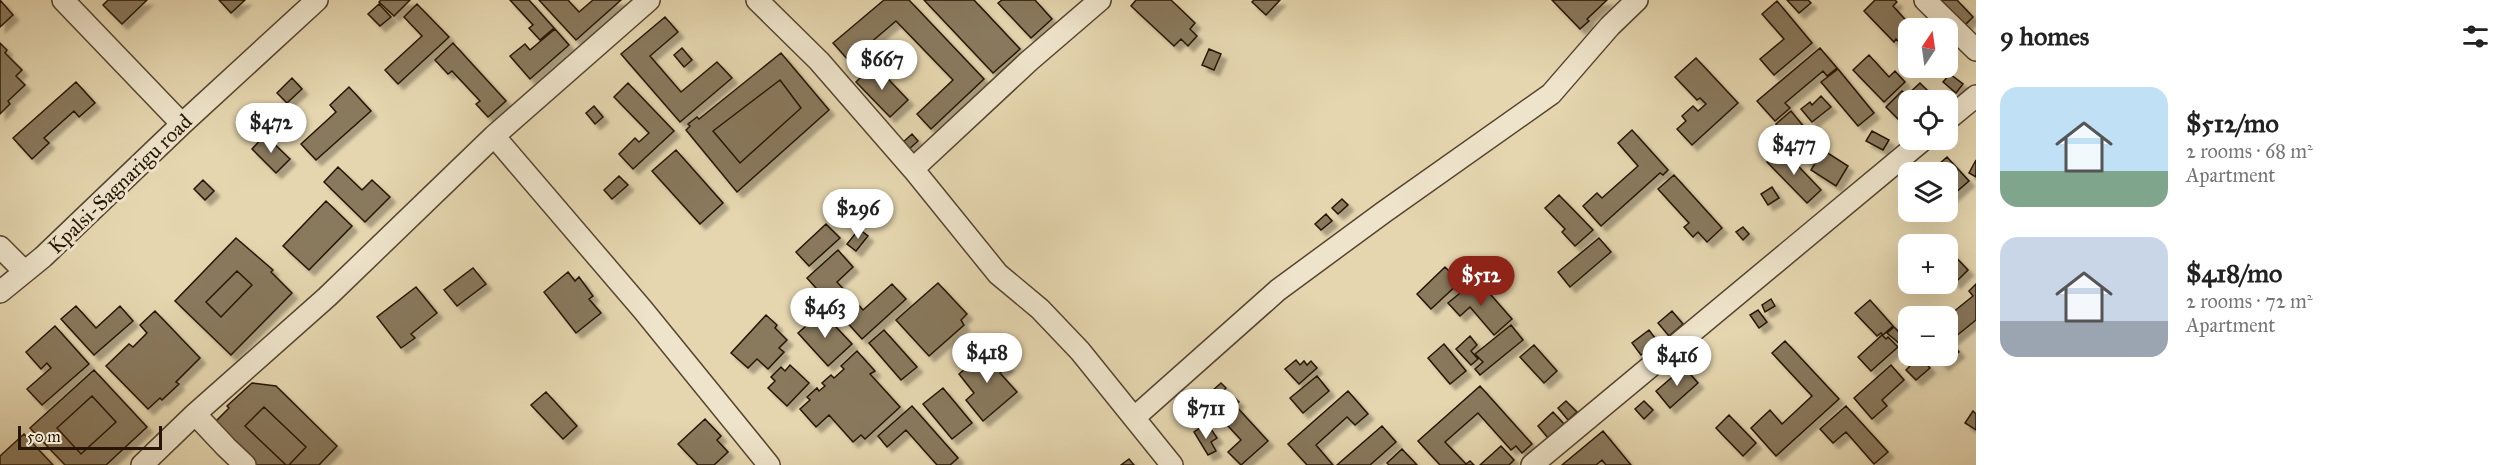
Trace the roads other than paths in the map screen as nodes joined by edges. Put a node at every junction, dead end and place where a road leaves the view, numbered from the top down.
1 (63, 0) edge
2 (317, 0) edge
3 (649, 0) edge
4 (757, 0) edge
5 (1637, 0) edge
6 (1925, 0) edge
7 (1089, 4) edge
8 (1976, 50) edge
9 (1976, 96) edge
10 (1958, 111) edge
11 (182, 124) junction
12 (494, 136) junction
13 (1911, 150) edge
14 (913, 169) junction
15 (0, 247) edge
16 (24, 271) junction
17 (0, 292) edge
18 (195, 414) junction
19 (1135, 417) junction
20 (142, 465) edge
21 (245, 465) edge
22 (769, 465) edge
23 (1172, 465) edge
24 (1532, 465) edge

1 - 11 street
2 - 11 street, Kpalsi-Sagnarigu road
3 - 12 street
4 - 14 street
5 - 19 street
6 - 8 street
7 - 14 street
9 - 10 street
11 - 16 street, Kpalsi-Sagnarigu road
12 - 18 street
12 - 22 street
13 - 24 street
14 - 19 street
15 - 16 street
16 - 17 street, Kpalsi-Sagnarigu road
18 - 20 street
18 - 21 street
19 - 23 street

